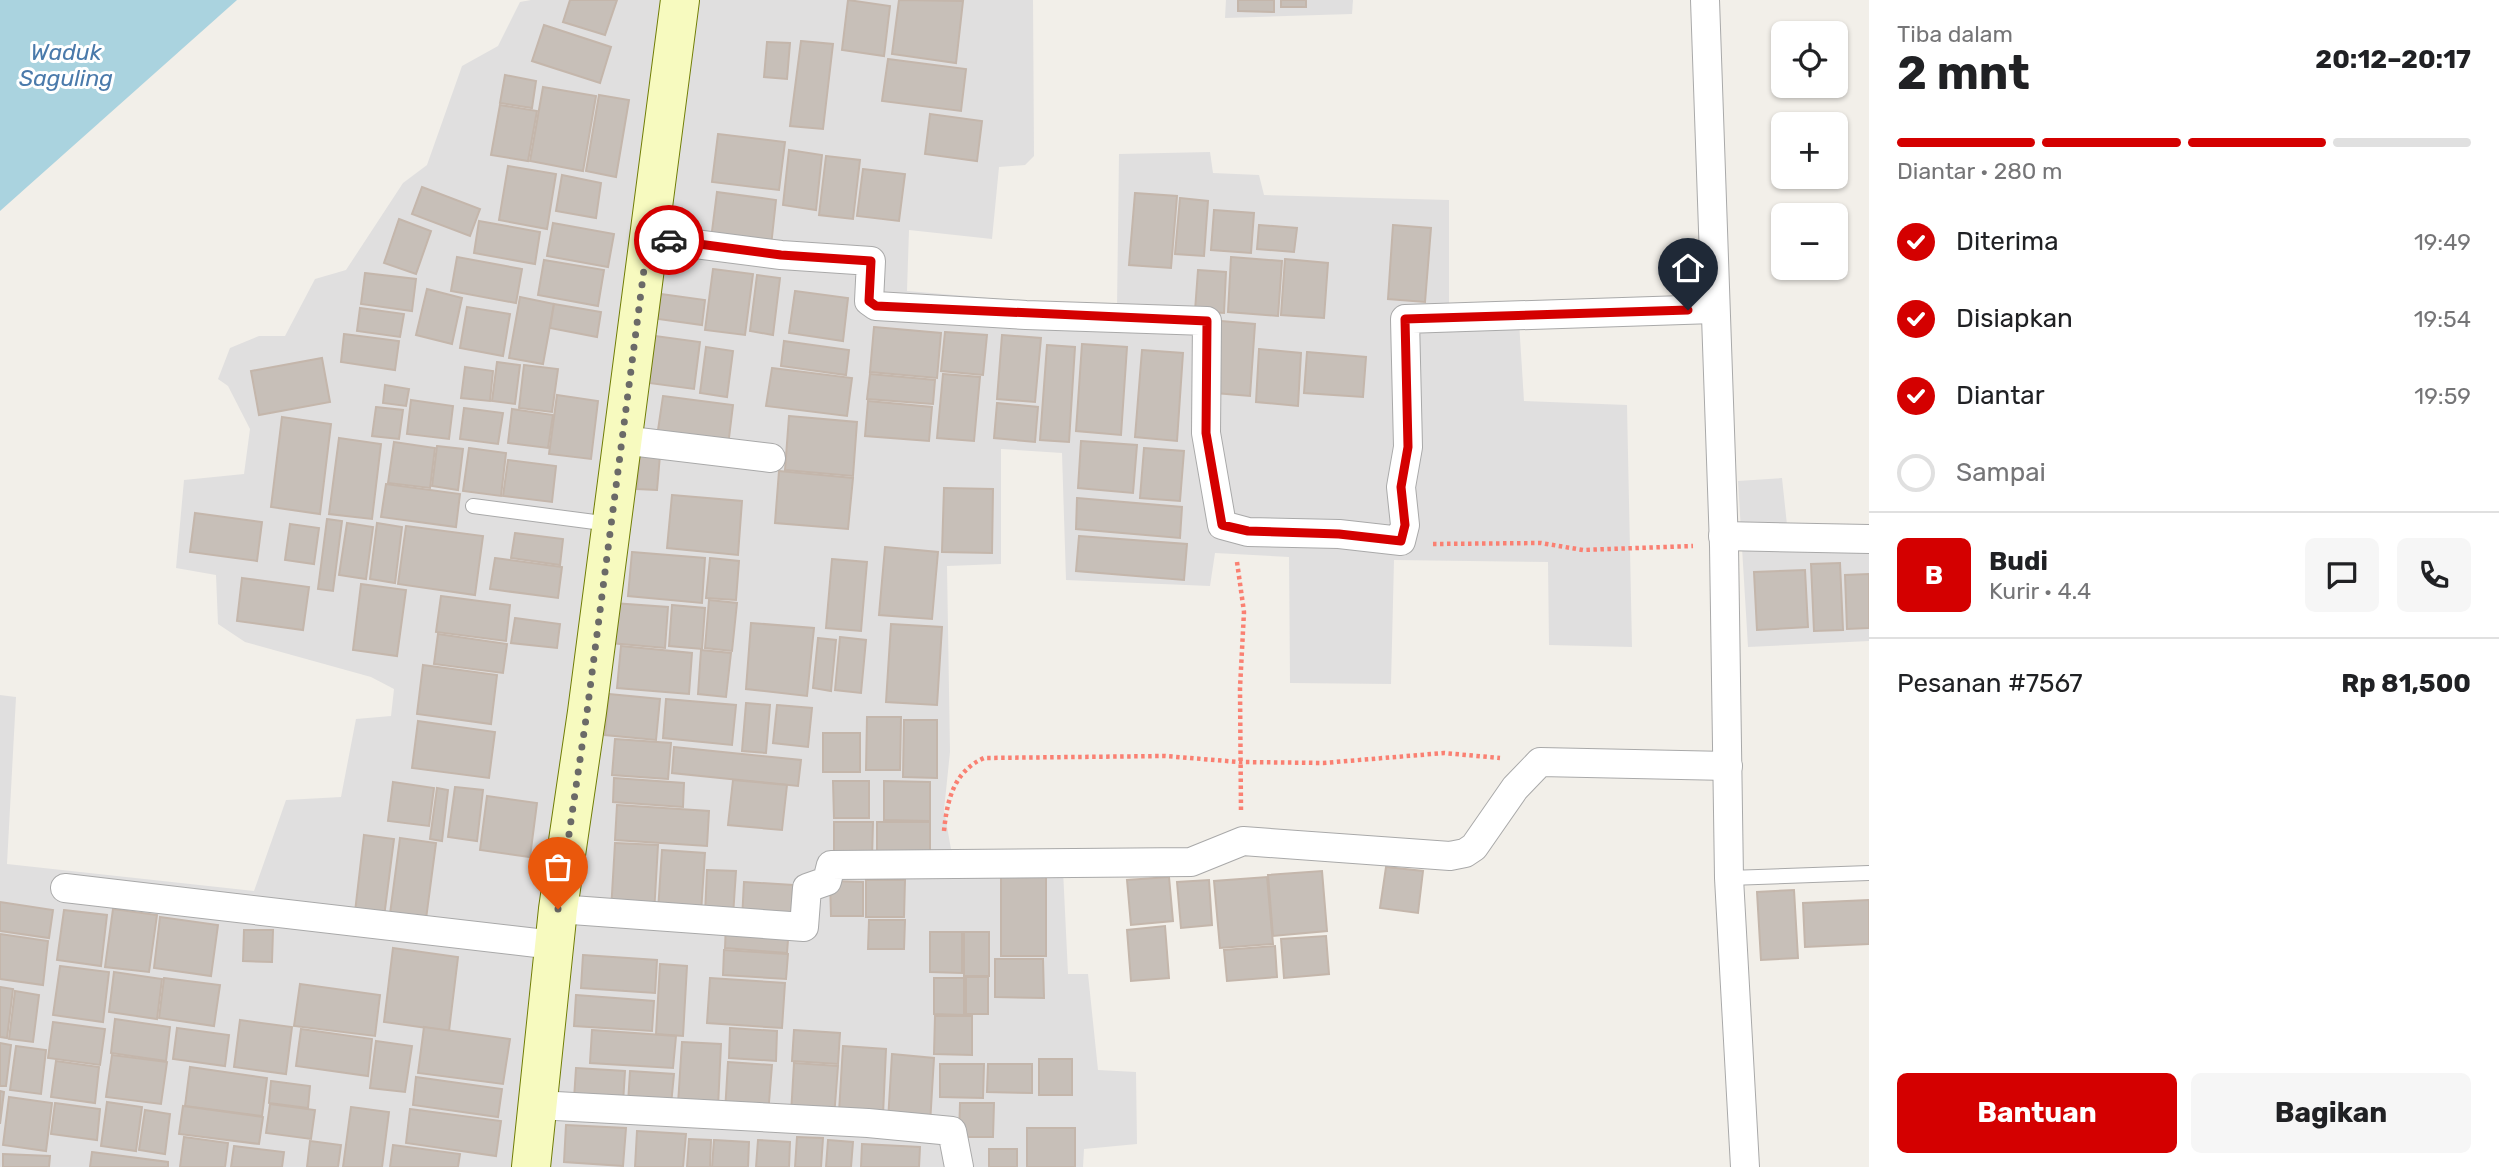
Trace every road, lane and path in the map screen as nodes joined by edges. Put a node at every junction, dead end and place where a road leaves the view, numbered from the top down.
1 (680, 0) edge
2 (1705, 0) edge
3 (648, 238) junction
4 (1714, 309) junction
5 (622, 440) junction
6 (771, 458) dead end
7 (473, 506) dead end
8 (611, 524) junction
9 (1222, 525) junction
10 (1869, 539) edge
11 (1401, 541) junction
12 (1723, 541) junction
13 (1239, 762) junction
14 (1540, 762) junction
15 (1728, 766) junction
16 (1243, 841) junction
17 (942, 866) junction
18 (1869, 873) edge
19 (1729, 878) junction
20 (65, 888) dead end
21 (556, 927) junction
22 (537, 1105) junction
23 (531, 1167) edge
24 (959, 1167) edge
25 (1745, 1167) edge

1 - 3 main road
2 - 4 street
3 - 5 main road
3 - 9 street
4 - 11 street
4 - 12 street
5 - 6 street
5 - 8 main road
7 - 8 lane
8 - 21 main road
9 - 11 street
9 - 13 path
10 - 12 street
11 - 12 path
12 - 15 street
13 - 14 path
13 - 16 path
13 - 17 path
14 - 15 street
14 - 16 street
15 - 19 street
16 - 17 street
17 - 21 street
18 - 19 lane
19 - 25 street
20 - 21 street
21 - 22 main road
22 - 23 main road
22 - 24 street

